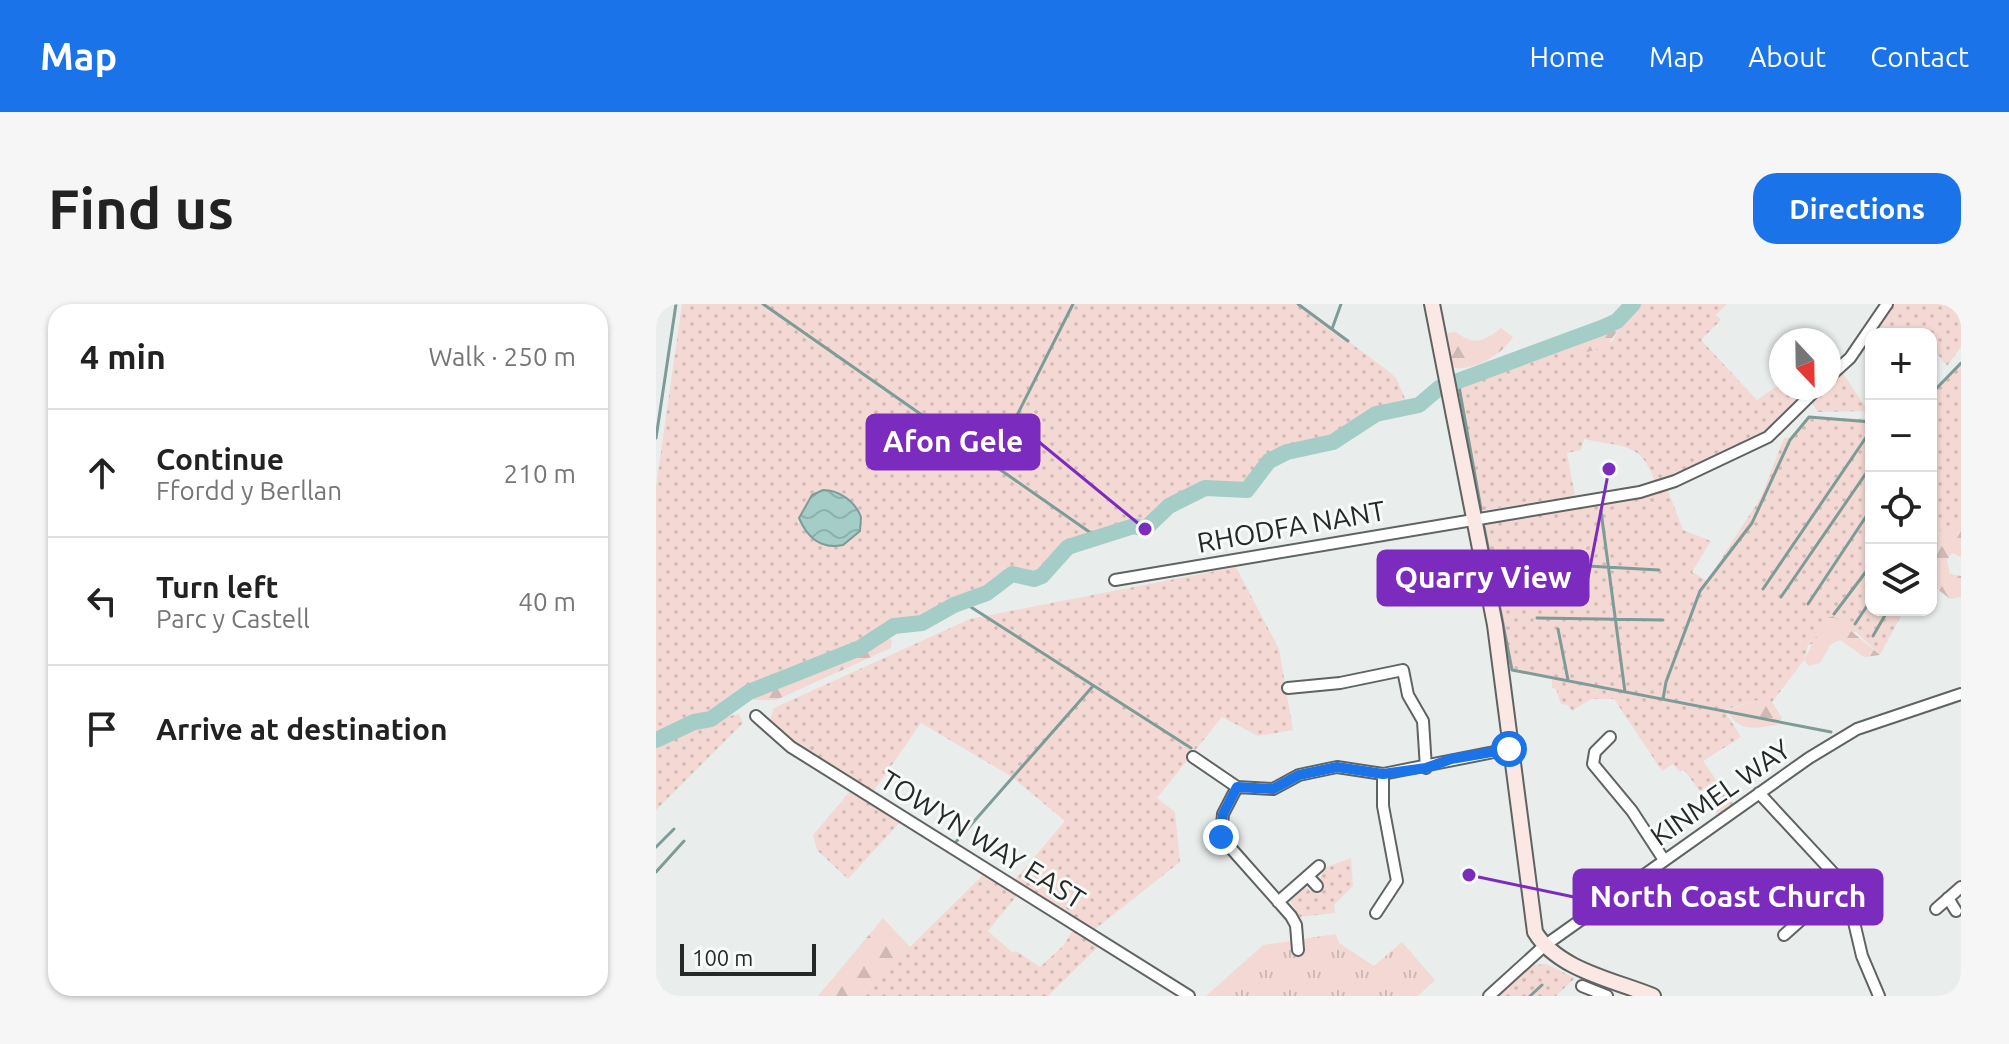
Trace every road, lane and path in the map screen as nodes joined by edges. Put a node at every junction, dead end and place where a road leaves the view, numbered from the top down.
1 (1432, 304) edge
2 (1887, 304) edge
3 (1841, 366) edge
4 (1806, 400) edge
5 (1474, 518) junction
6 (1115, 580) dead end
7 (1418, 668) dead end
8 (1403, 670) junction
9 (1288, 688) dead end
10 (1961, 694) edge
11 (756, 716) dead end
12 (1610, 737) dead end
13 (1509, 749) junction
14 (1193, 757) dead end
15 (1426, 768) junction
16 (1383, 774) junction
17 (1237, 787) junction
18 (1759, 793) junction
19 (1664, 860) junction
20 (1319, 866) dead end
21 (1308, 876) junction
22 (1317, 886) dead end
23 (1961, 887) edge
24 (1844, 890) junction
25 (1948, 898) junction
26 (1278, 902) junction
27 (1936, 909) dead end
28 (1956, 911) dead end
29 (1376, 913) dead end
30 (1792, 934) dead end
31 (1544, 946) junction
32 (1298, 950) dead end
33 (1582, 986) dead end
34 (1189, 996) edge
35 (1489, 996) edge
36 (1607, 996) edge
37 (1653, 996) edge
38 (1879, 996) edge

1 - 5 street
2 - 3 street
4 - 5 street, RHODFA NANT
5 - 6 street, RHODFA NANT
5 - 13 street
7 - 8 street
8 - 9 street
8 - 15 street
10 - 18 street, KINMEL WAY
11 - 34 street, TOWYN WAY EAST
12 - 19 street
13 - 15 street
13 - 31 street
14 - 17 street
15 - 16 street
16 - 17 street
16 - 29 street
17 - 26 street
18 - 19 street, KINMEL WAY
18 - 24 street
19 - 31 street, KINMEL WAY
20 - 21 street
21 - 22 street
21 - 26 street
23 - 25 street
24 - 30 street
24 - 38 street
25 - 27 street
25 - 28 street
26 - 32 street
31 - 35 street, KINMEL WAY
31 - 37 street
33 - 36 street

